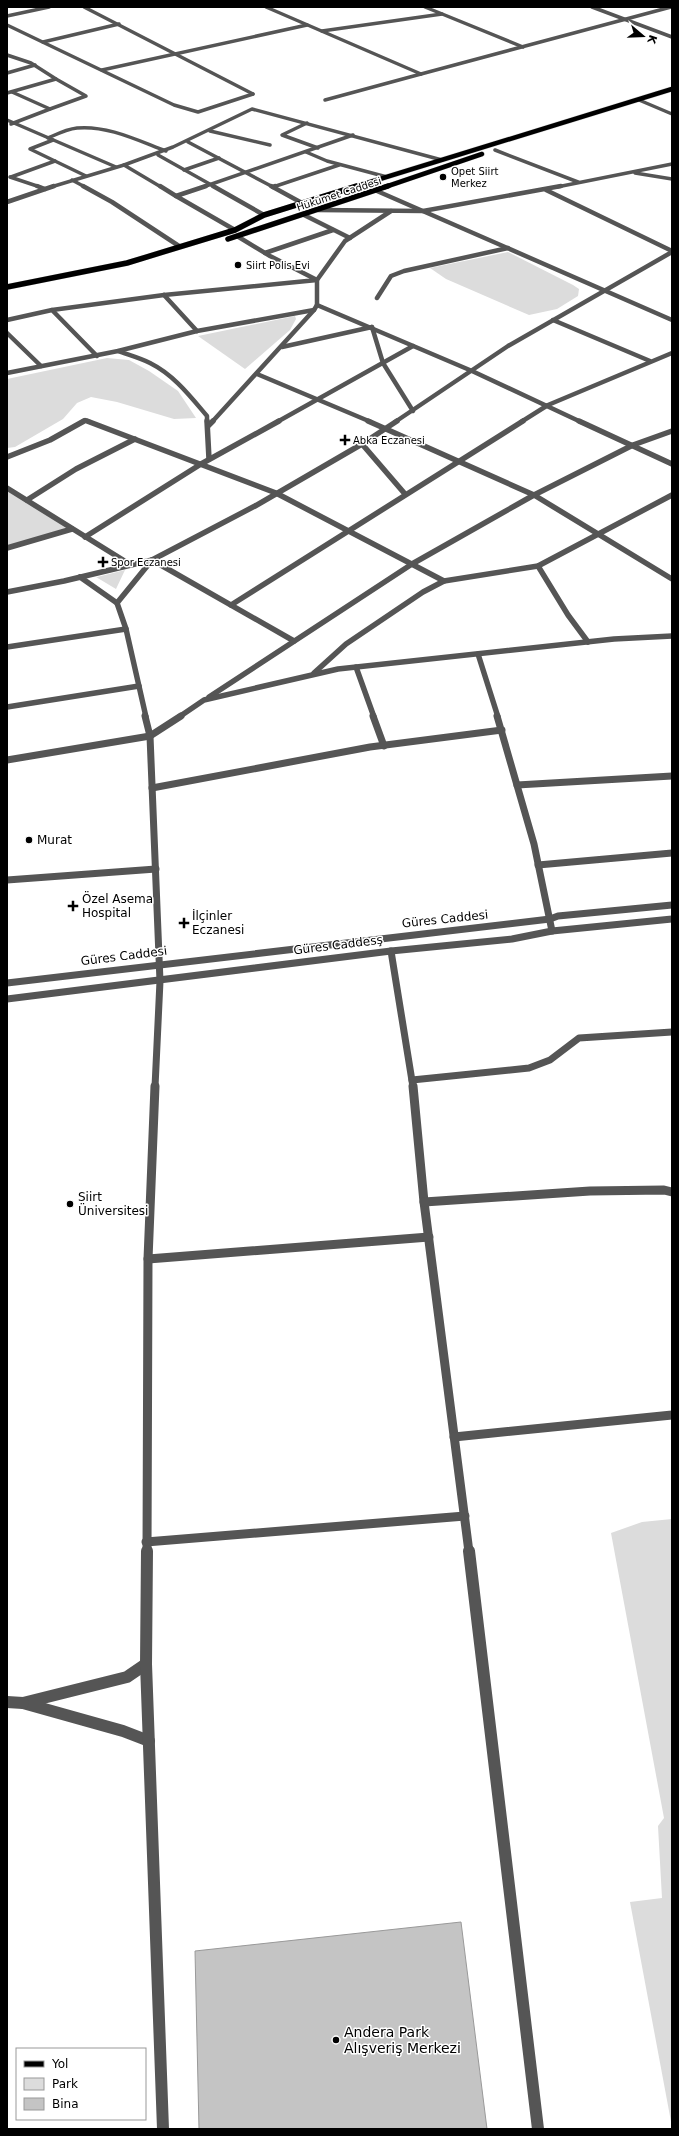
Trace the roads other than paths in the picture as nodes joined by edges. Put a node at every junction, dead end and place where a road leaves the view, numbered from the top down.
1 (49, 7) edge
2 (84, 7) edge
3 (266, 7) edge
4 (425, 7) edge
5 (592, 7) edge
6 (671, 7) edge
7 (442, 14) junction
8 (7, 16) edge
9 (626, 20) junction
10 (119, 24) junction
11 (7, 25) edge
12 (307, 25) junction
13 (321, 31) junction
14 (672, 37) edge
15 (43, 42) junction
16 (523, 47) junction
17 (177, 54) junction
18 (7, 55) edge
19 (35, 65) junction
20 (102, 70) junction
21 (7, 73) edge
22 (421, 74) junction
23 (56, 79) junction
24 (672, 90) edge
25 (12, 92) junction
26 (7, 93) edge
27 (672, 95) edge
28 (324, 100) dead end
29 (639, 100) junction
30 (646, 103) junction
31 (50, 109) junction
32 (672, 114) edge
33 (7, 120) edge
34 (13, 123) junction
35 (307, 123) junction
36 (7, 125) edge
37 (210, 131) junction
38 (353, 135) junction
39 (48, 138) junction
40 (53, 140) junction
41 (188, 142) junction
42 (270, 145) dead end
43 (318, 148) junction
44 (495, 150) junction
45 (166, 151) junction
46 (306, 152) junction
47 (158, 155) junction
48 (219, 158) junction
49 (442, 160) junction
50 (55, 161) junction
51 (672, 164) edge
52 (124, 165) junction
53 (339, 165) junction
54 (116, 167) junction
55 (184, 170) junction
56 (630, 172) junction
57 (246, 173) junction
58 (9, 176) edge
59 (86, 176) junction
60 (387, 177) junction
61 (672, 179) edge
62 (72, 180) junction
63 (578, 182) junction
64 (210, 184) junction
65 (273, 187) junction
66 (45, 189) junction
67 (546, 190) junction
68 (377, 191) junction
69 (176, 196) junction
70 (7, 202) edge
71 (302, 204) junction
72 (406, 204) junction
73 (318, 210) junction
74 (391, 211) junction
75 (423, 211) junction
76 (304, 215) junction
77 (264, 216) junction
78 (235, 230) junction
79 (333, 230) junction
80 (237, 236) junction
81 (350, 238) junction
82 (178, 246) junction
83 (508, 248) junction
84 (672, 251) edge
85 (265, 253) junction
86 (93, 277) dead end
87 (318, 280) junction
88 (57, 284) dead end
89 (7, 287) edge
90 (604, 290) junction
91 (7, 293) edge
92 (164, 295) junction
93 (377, 298) dead end
94 (316, 304) junction
95 (52, 310) junction
96 (314, 310) junction
97 (7, 320) edge
98 (553, 320) junction
99 (672, 320) edge
100 (372, 327) junction
101 (197, 331) junction
102 (7, 333) edge
103 (282, 346) junction
104 (413, 346) junction
105 (118, 351) junction
106 (672, 353) edge
107 (97, 356) junction
108 (650, 361) junction
109 (383, 363) junction
110 (41, 366) junction
111 (472, 371) junction
112 (7, 373) edge
113 (257, 374) junction
114 (316, 399) junction
115 (548, 405) junction
116 (413, 411) junction
117 (208, 426) junction
118 (386, 428) junction
119 (672, 431) edge
120 (135, 439) junction
121 (362, 444) junction
122 (634, 445) junction
123 (7, 457) edge
124 (209, 459) junction
125 (459, 461) junction
126 (201, 464) junction
127 (672, 464) edge
128 (7, 488) edge
129 (276, 493) junction
130 (405, 494) junction
131 (534, 495) junction
132 (672, 495) edge
133 (27, 500) junction
134 (72, 529) junction
135 (347, 530) junction
136 (598, 535) junction
137 (85, 537) junction
138 (7, 548) edge
139 (152, 560) junction
140 (412, 564) junction
141 (131, 565) junction
142 (538, 566) junction
143 (80, 577) junction
144 (672, 579) edge
145 (444, 581) junction
146 (7, 592) edge
147 (117, 603) junction
148 (231, 605) junction
149 (126, 629) junction
150 (672, 636) edge
151 (294, 641) junction
152 (588, 642) junction
153 (7, 647) edge
154 (478, 654) junction
155 (356, 667) junction
156 (314, 673) junction
157 (139, 686) junction
158 (204, 700) junction
159 (7, 707) edge
160 (502, 730) junction
161 (150, 736) junction
162 (384, 746) junction
163 (7, 760) edge
164 (672, 776) edge
165 (517, 785) junction
166 (152, 788) junction
167 (672, 853) edge
168 (538, 865) junction
169 (156, 869) junction
170 (7, 880) edge
171 (672, 905) edge
172 (550, 919) junction
173 (672, 919) edge
174 (552, 931) junction
175 (391, 951) junction
176 (159, 964) junction
177 (160, 981) junction
178 (7, 983) edge
179 (7, 999) edge
180 (672, 1032) edge
181 (412, 1080) junction
182 (672, 1192) edge
183 (424, 1202) junction
184 (429, 1237) junction
185 (148, 1259) junction
186 (672, 1415) edge
187 (454, 1437) junction
188 (465, 1516) junction
189 (146, 1542) junction
190 (146, 1664) junction
191 (7, 1702) edge
192 (23, 1703) junction
193 (149, 1741) junction
194 (163, 2129) edge
195 (538, 2129) edge

1 - 8 street
2 - 10 street
3 - 12 street
4 - 7 street
5 - 9 street
6 - 9 street
7 - 13 street
7 - 16 street
9 - 14 street
9 - 16 street
10 - 15 street
10 - 17 street
11 - 15 street
12 - 13 street
12 - 17 street
13 - 22 street
15 - 20 street
16 - 22 street
17 - 20 street
17 - 20 street
18 - 19 street
19 - 21 street
19 - 23 street
22 - 28 street
23 - 25 street
23 - 31 street
24 - 29 main road
25 - 26 street
25 - 31 street
27 - 30 main road, Hükümet Caddesi
29 - 30 street
29 - 49 main road
30 - 32 street
30 - 44 main road, Hükümet Caddesi
31 - 34 street
33 - 34 street
34 - 36 street
34 - 39 street
35 - 37 street
35 - 38 street
35 - 43 street
37 - 41 street
37 - 42 street
38 - 43 street
38 - 49 street
39 - 40 street
39 - 45 street
40 - 50 street
40 - 54 street
41 - 45 street
41 - 48 street
43 - 46 street
44 - 63 street
44 - 68 main road, Hükümet Caddesi
45 - 47 street
46 - 53 street
46 - 57 street
47 - 52 street
47 - 55 street
48 - 55 street
48 - 57 street
49 - 60 main road
50 - 58 street
50 - 59 street
51 - 56 street
52 - 54 street
52 - 69 street
53 - 60 street
53 - 65 street
54 - 59 street
55 - 64 street
56 - 61 street
56 - 63 street
57 - 64 street
57 - 65 street
58 - 66 street
59 - 62 street
60 - 71 main road
62 - 66 street
62 - 82 street
63 - 67 street
64 - 69 street
64 - 77 street
65 - 71 street
66 - 70 street
67 - 75 street
67 - 84 street
68 - 72 street
68 - 73 main road, Hükümet Caddesi
69 - 78 street
71 - 77 main road
72 - 74 street
72 - 75 street
73 - 74 street
73 - 76 main road, Hükümet Caddesi
74 - 75 street
74 - 81 street
75 - 83 street
76 - 79 street
76 - 80 main road, Hükümet Caddesi
77 - 78 main road
78 - 82 main road
79 - 81 street
79 - 85 street
80 - 85 street
80 - 86 main road, Hükümet Caddesi
81 - 87 street
82 - 89 main road
83 - 90 street
83 - 93 street
84 - 90 street
85 - 87 street
87 - 92 street
87 - 94 street
88 - 91 main road
90 - 98 street
90 - 99 street
92 - 95 street
92 - 101 street
94 - 96 street
94 - 100 street
95 - 97 street
95 - 107 street
96 - 101 street
96 - 103 street
98 - 108 street
98 - 111 street
100 - 103 street
100 - 104 street
100 - 109 street
101 - 105 street
102 - 110 street
103 - 113 street
104 - 109 street
104 - 111 street
105 - 107 street
105 - 117 street
106 - 108 street
107 - 110 street
108 - 115 street
109 - 114 street
109 - 116 street
110 - 112 street
111 - 115 street
111 - 116 street
113 - 114 street
113 - 117 street
114 - 118 street
114 - 124 street
115 - 122 street
115 - 125 street
116 - 118 street
117 - 124 street
118 - 121 street
118 - 125 street
119 - 122 street
120 - 123 street
120 - 126 street
120 - 133 street
121 - 129 street
121 - 130 street
122 - 127 street
122 - 131 street
124 - 126 street
125 - 130 street
125 - 131 street
126 - 129 street
126 - 137 street
128 - 133 street
129 - 135 street
129 - 139 street
130 - 135 street
131 - 136 street
131 - 140 street
132 - 136 street
133 - 134 street
134 - 137 street
134 - 138 street
135 - 140 street
135 - 148 street
136 - 142 street
136 - 144 street
137 - 141 street
139 - 141 street
139 - 147 street
139 - 148 street
140 - 145 street
140 - 151 street
141 - 143 street
142 - 145 street
142 - 152 street
143 - 146 street
143 - 147 street
145 - 156 street
147 - 149 street
148 - 151 street
149 - 153 street
149 - 157 street
150 - 152 street
151 - 158 street
152 - 154 street
154 - 155 street
154 - 160 street
155 - 156 street
155 - 162 street
156 - 158 street
157 - 159 street
157 - 161 street
158 - 161 street
160 - 162 street
160 - 165 street
161 - 163 street
161 - 166 street
162 - 166 street
164 - 165 street
165 - 168 street
166 - 169 street
167 - 168 street
168 - 172 street
169 - 170 street
169 - 176 street
171 - 172 street, Güres Caddesi
172 - 174 street
172 - 176 street, Güres Caddesi
173 - 174 street, Güres Caddesş
174 - 175 street, Güres Caddesş
175 - 177 street, Güres Caddesş
175 - 181 street
176 - 177 street
176 - 178 street, Güres Caddesi
177 - 179 street, Güres Caddesş
177 - 185 street
180 - 181 street
181 - 183 street
182 - 183 street
183 - 184 street
184 - 185 street
184 - 187 street
185 - 189 street
186 - 187 street
187 - 188 street
188 - 189 street
188 - 195 street
189 - 190 street
190 - 192 street
190 - 193 street
191 - 192 street
192 - 193 street
193 - 194 street

